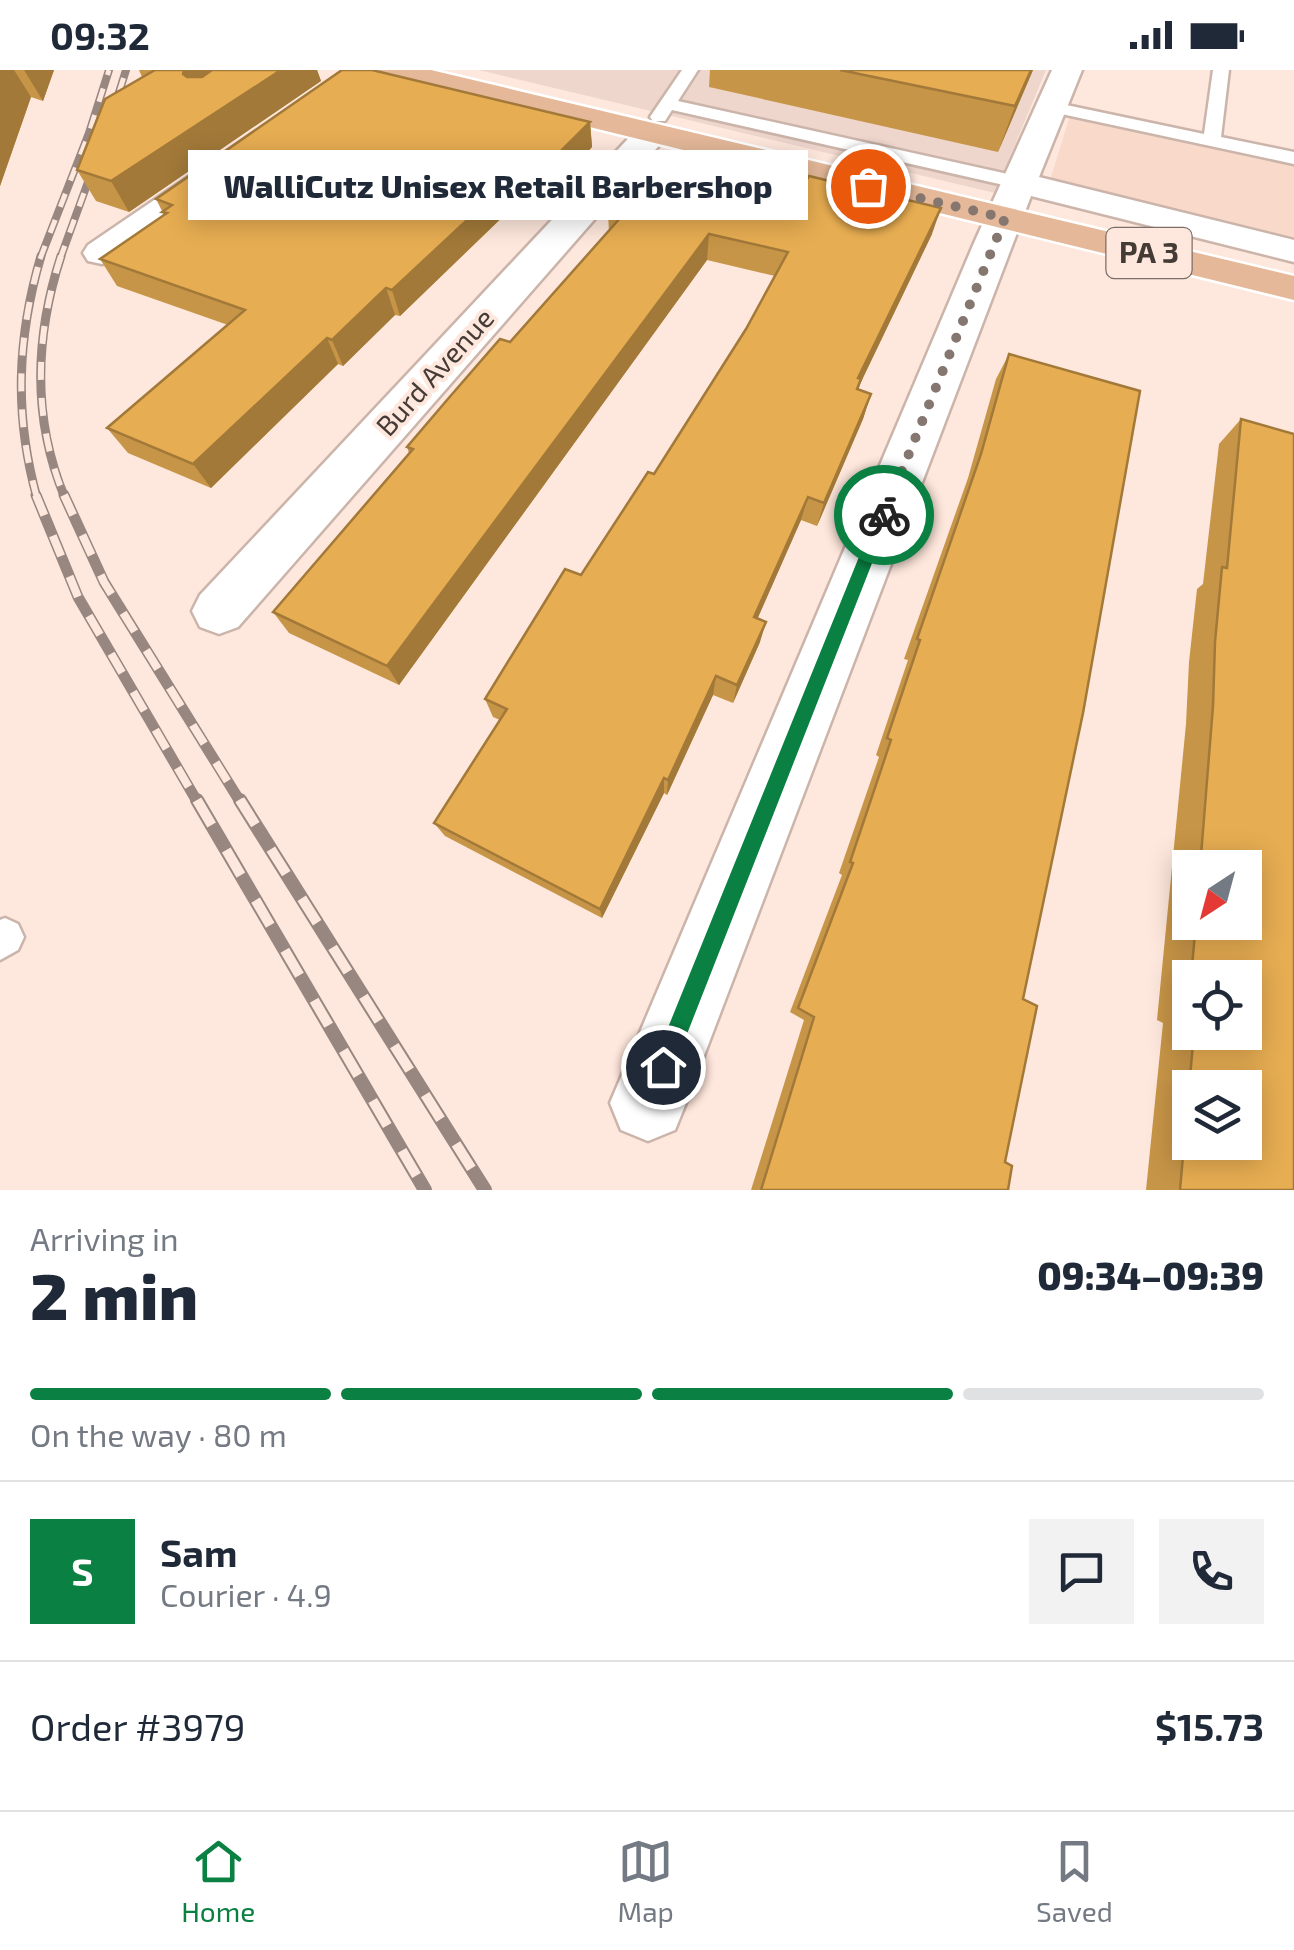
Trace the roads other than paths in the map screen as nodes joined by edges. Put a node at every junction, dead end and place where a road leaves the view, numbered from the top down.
1 (393, 70) edge
2 (690, 70) edge
3 (1066, 70) edge
4 (1222, 70) edge
5 (1052, 107) junction
6 (658, 118) junction
7 (1212, 140) junction
8 (244, 153) edge
9 (1294, 158) edge
10 (1013, 200) junction
11 (1294, 250) edge
12 (102, 252) edge
13 (1294, 288) edge
14 (218, 611) dead end
15 (648, 1103) dead end

1 - 6 main road, PA 3
2 - 6 lane
3 - 5 street
4 - 7 lane
5 - 7 lane
5 - 10 street
6 - 10 main road, PA 3
6 - 14 street, Burd Avenue
7 - 9 lane
8 - 12 street
10 - 11 street
10 - 13 main road, PA 3
10 - 15 street

